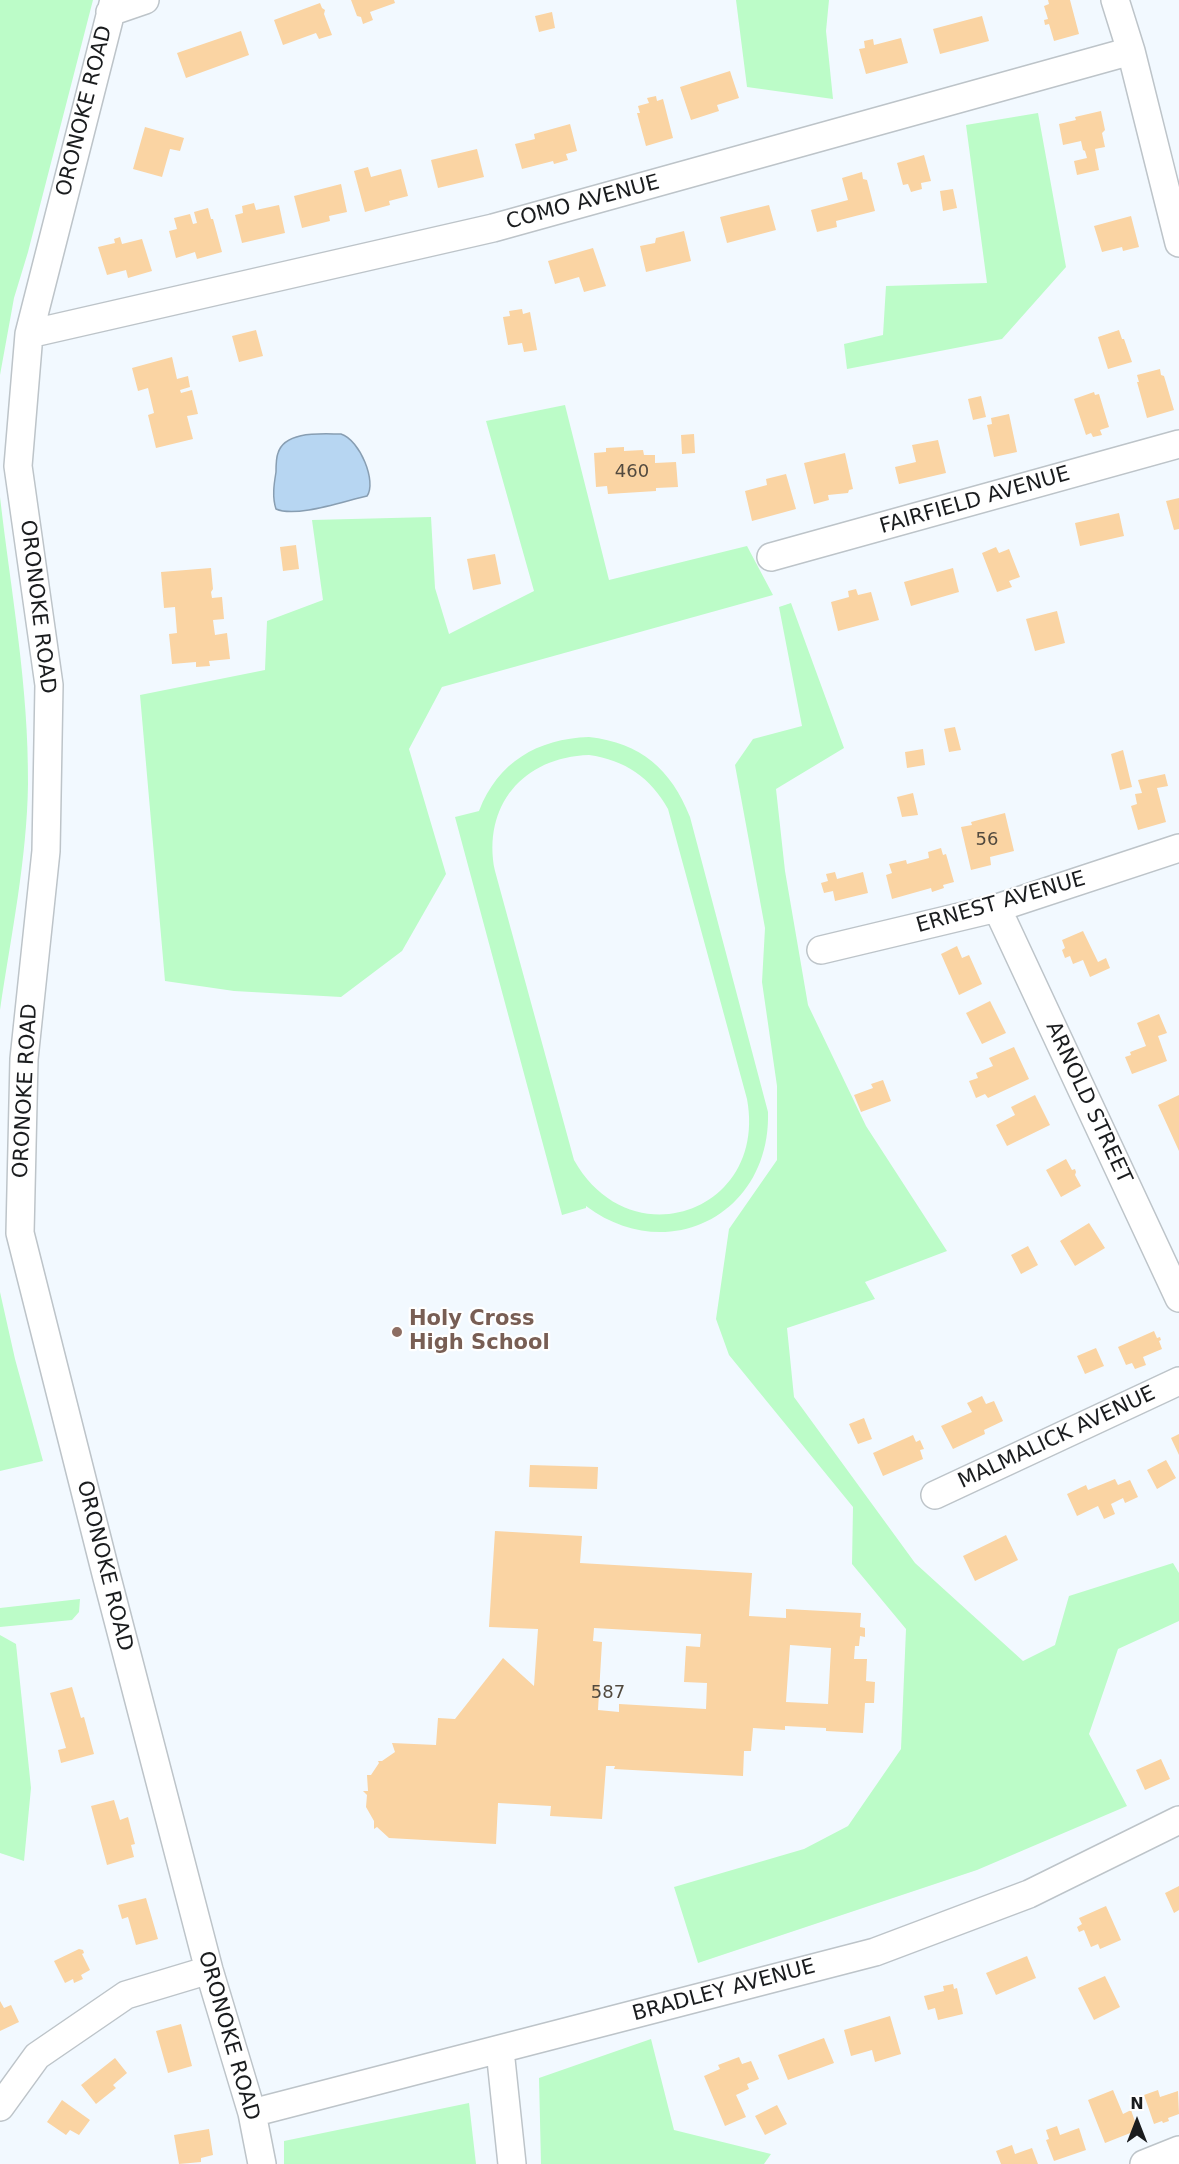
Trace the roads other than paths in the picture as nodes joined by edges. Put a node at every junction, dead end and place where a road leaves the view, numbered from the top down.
1 (145, 0) edge
2 (1115, 0) edge
3 (112, 6) edge
4 (1131, 51) junction
5 (1179, 243) edge
6 (29, 334) junction
7 (1179, 444) edge
8 (771, 557) dead end
9 (1179, 849) edge
10 (997, 908) junction
11 (821, 950) dead end
12 (1179, 1298) edge
13 (1179, 1381) edge
14 (935, 1495) dead end
15 (1179, 1820) edge
16 (209, 1970) junction
17 (500, 2050) junction
18 (0, 2107) edge
19 (252, 2113) junction
20 (1179, 2150) edge
21 (262, 2164) edge
22 (512, 2164) edge
23 (1144, 2164) edge

1 - 3 street
2 - 4 street
3 - 6 street, ORONOKE ROAD
4 - 5 street
4 - 6 street, COMO AVENUE
6 - 16 street, ORONOKE ROAD
7 - 8 street, FAIRFIELD AVENUE
9 - 10 street, ERNEST AVENUE
10 - 11 street, ERNEST AVENUE
10 - 12 street, ARNOLD STREET
13 - 14 street, MALMALICK AVENUE
15 - 17 street, BRADLEY AVENUE
16 - 18 street
16 - 19 street, ORONOKE ROAD
17 - 19 street, BRADLEY AVENUE
17 - 22 street
19 - 21 street, ORONOKE ROAD
20 - 23 street

